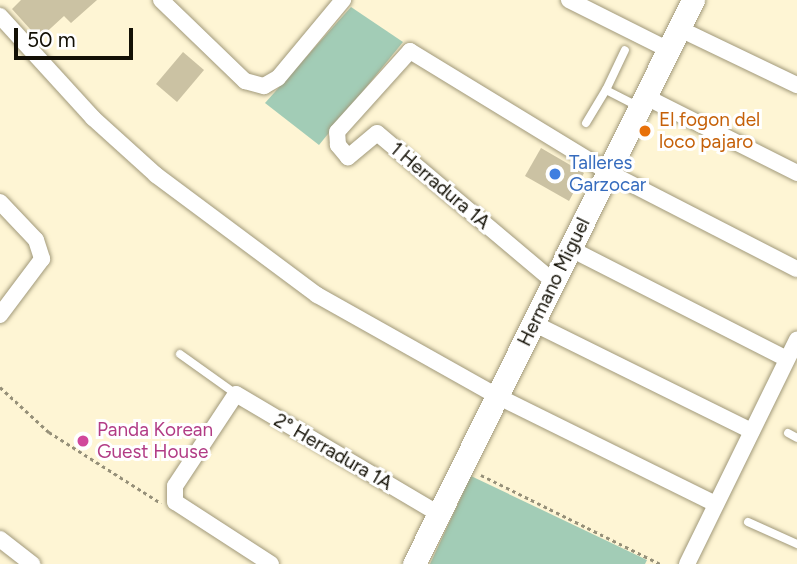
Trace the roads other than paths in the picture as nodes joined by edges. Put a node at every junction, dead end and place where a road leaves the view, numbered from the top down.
1 (161, 0) edge
2 (343, 0) edge
3 (569, 0) edge
4 (693, 0) edge
5 (0, 16) edge
6 (680, 29) junction
7 (625, 50) dead end
8 (669, 50) junction
9 (797, 85) edge
10 (606, 90) junction
11 (643, 102) junction
12 (586, 123) dead end
13 (608, 172) junction
14 (797, 173) edge
15 (0, 202) edge
16 (570, 249) junction
17 (797, 269) edge
18 (554, 282) junction
19 (0, 314) edge
20 (533, 323) junction
21 (797, 339) edge
22 (180, 354) dead end
23 (787, 359) junction
24 (497, 396) junction
25 (233, 398) junction
26 (752, 431) junction
27 (788, 433) dead end
28 (797, 438) edge
29 (716, 504) junction
30 (439, 514) junction
31 (748, 522) dead end
32 (0, 539) edge
33 (797, 544) edge
34 (14, 551) junction
35 (3, 564) edge
36 (33, 564) edge
37 (271, 564) edge
38 (414, 564) edge
39 (687, 564) edge

1 - 2 street
3 - 8 street
4 - 6 street, Hermano Miguel
5 - 24 street
6 - 8 street, Hermano Miguel
6 - 9 street
7 - 10 lane
8 - 11 street, Hermano Miguel
10 - 11 lane
10 - 12 lane
11 - 13 street, Hermano Miguel
11 - 14 street
13 - 16 street, Hermano Miguel
13 - 17 street
13 - 18 street, 1 Herradura 1A
15 - 19 street
16 - 18 street, Hermano Miguel
16 - 23 street
18 - 20 street, Hermano Miguel
20 - 24 street, Hermano Miguel
20 - 26 street
21 - 23 street
22 - 25 lane
23 - 26 street
24 - 29 street
24 - 30 street, Hermano Miguel
25 - 30 street, 2° Herradura 1A
25 - 37 street
26 - 29 street
27 - 28 lane
29 - 39 street
30 - 38 street, Hermano Miguel
31 - 33 lane
32 - 34 street
34 - 35 street
34 - 36 street

